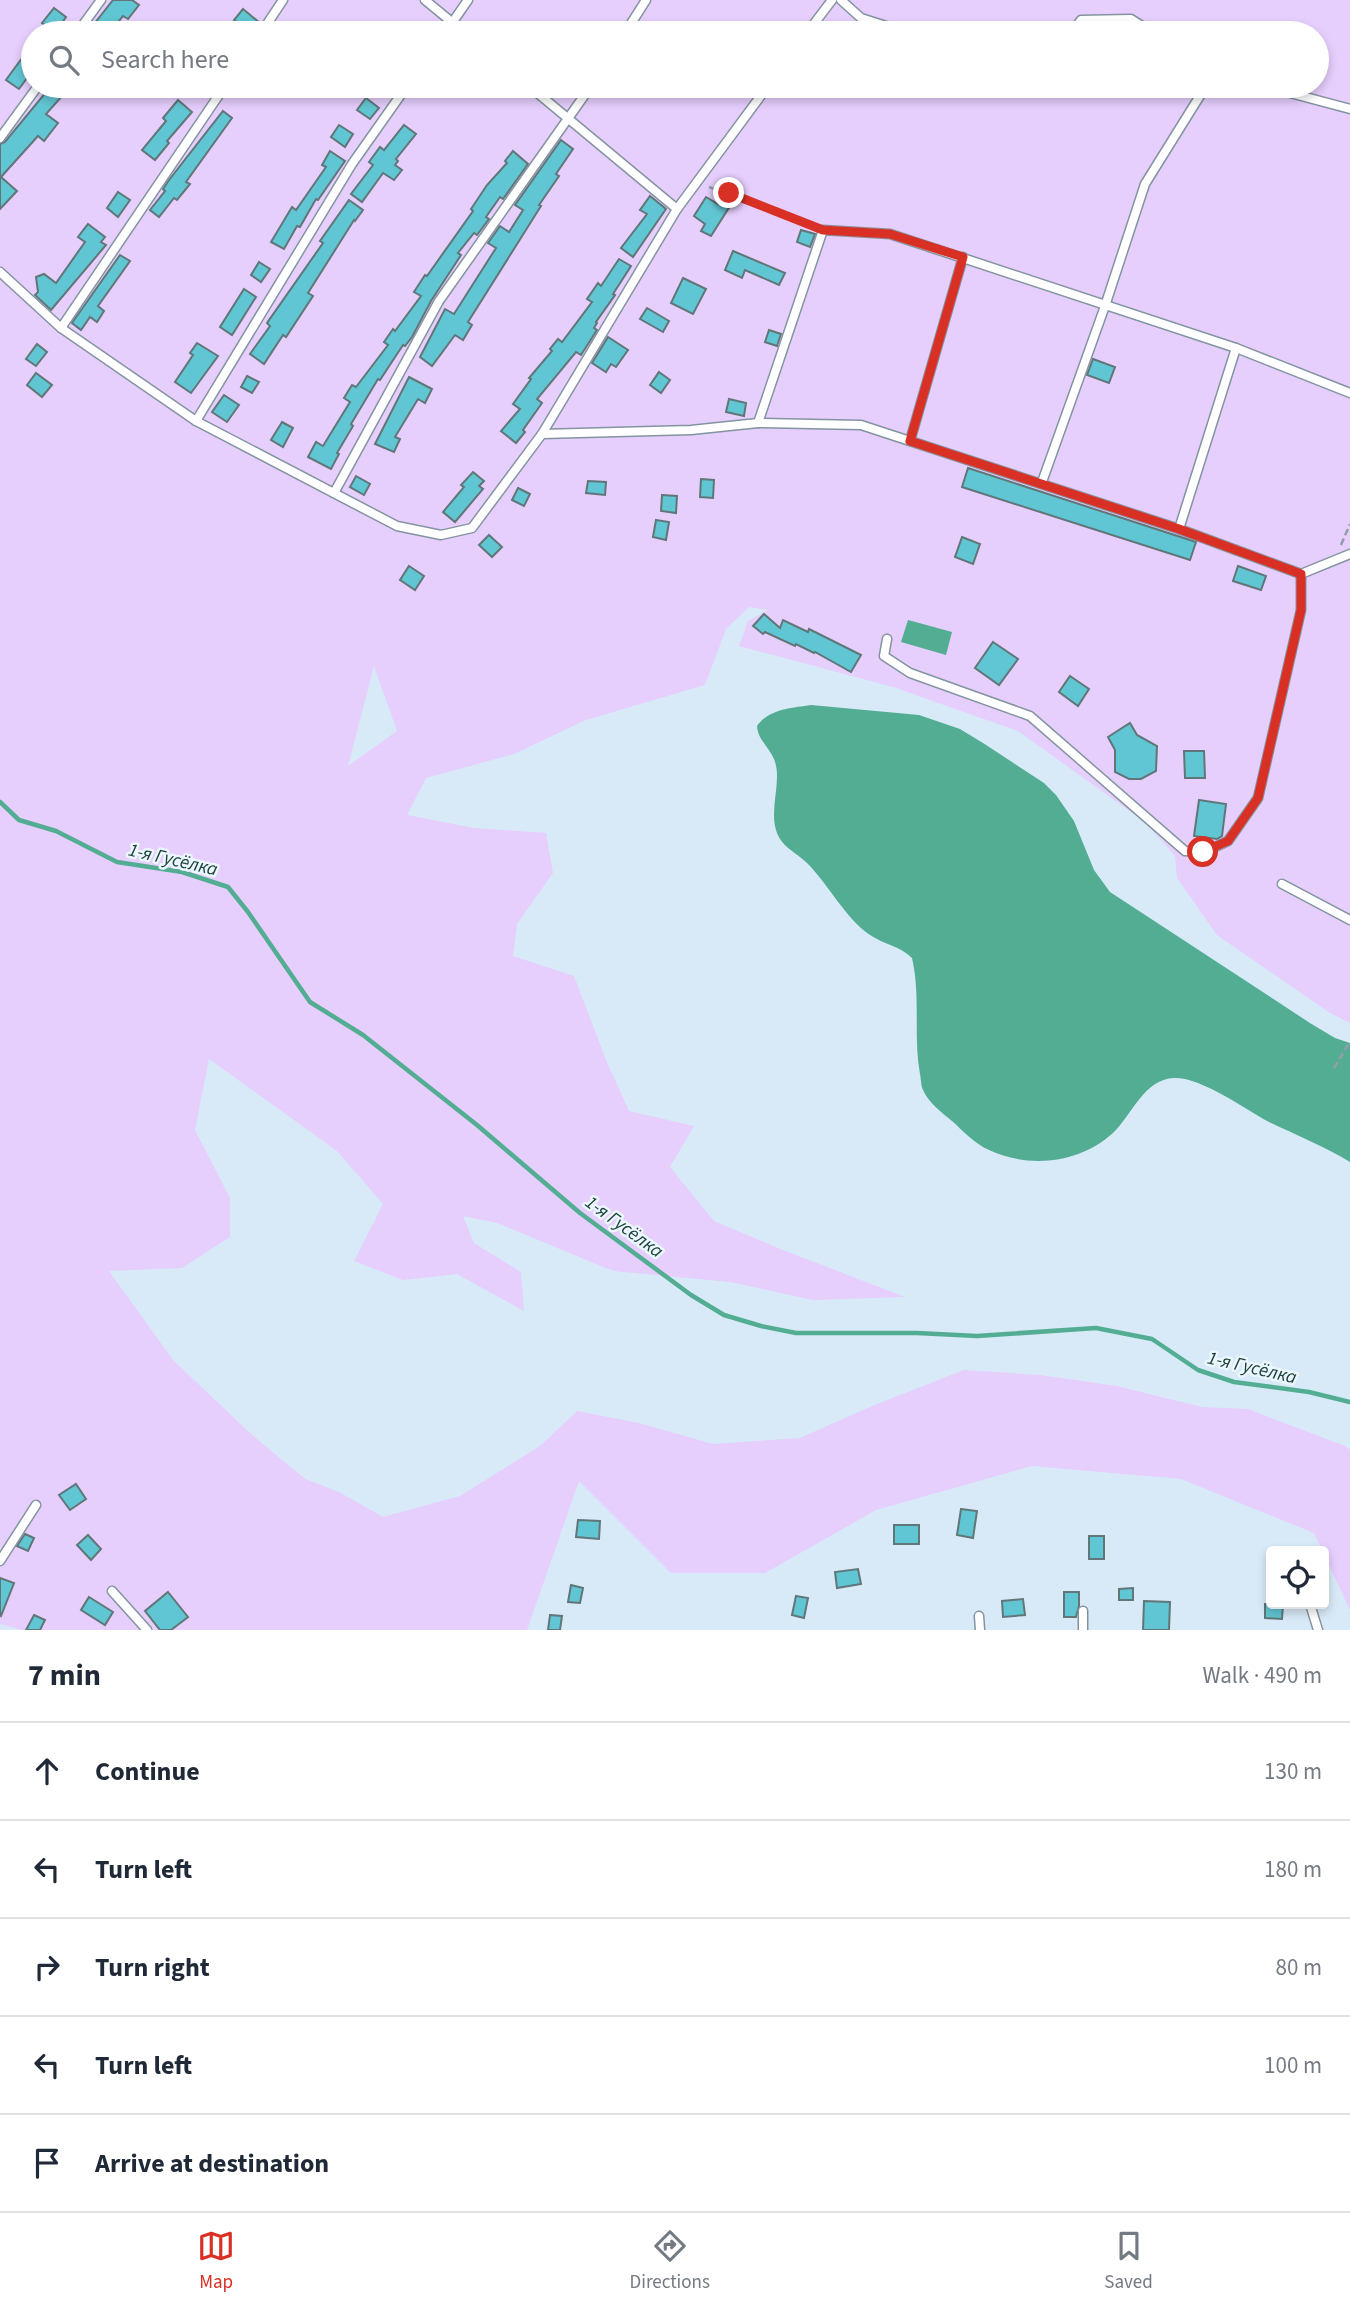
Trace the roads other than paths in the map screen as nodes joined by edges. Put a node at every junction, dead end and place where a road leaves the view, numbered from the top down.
1 (101, 0) edge
2 (283, 0) edge
3 (425, 0) edge
4 (468, 0) edge
5 (646, 0) edge
6 (832, 0) edge
7 (841, 0) edge
8 (86, 21) edge
9 (269, 21) edge
10 (450, 21) edge
11 (453, 21) edge
12 (633, 21) edge
13 (816, 21) edge
14 (870, 21) edge
15 (1080, 21) edge
16 (1134, 21) edge
17 (29, 98) edge
18 (217, 98) edge
19 (399, 98) edge
20 (544, 98) edge
21 (583, 98) edge
22 (759, 98) edge
23 (1199, 98) edge
24 (1309, 98) edge
25 (1350, 109) edge
26 (569, 119) junction
27 (0, 138) edge
28 (677, 209) junction
29 (963, 257) junction
30 (0, 272) edge
31 (1105, 306) junction
32 (61, 328) junction
33 (1237, 348) junction
34 (1350, 393) edge
35 (197, 421) junction
36 (758, 423) junction
37 (542, 434) junction
38 (910, 441) junction
39 (1042, 482) junction
40 (334, 493) junction
41 (1179, 529) junction
42 (1350, 554) edge
43 (1301, 574) junction
44 (887, 639) dead end
45 (1282, 884) dead end
46 (1350, 920) edge
47 (36, 1505) dead end
48 (0, 1561) edge
49 (112, 1591) dead end
50 (1312, 1609) edge
51 (1083, 1611) dead end
52 (979, 1616) dead end
53 (147, 1630) edge
54 (979, 1630) edge
55 (1083, 1630) edge
56 (1318, 1630) edge

1 - 8 lane
2 - 9 lane
3 - 10 lane
4 - 11 lane
5 - 12 lane
6 - 13 lane
7 - 14 lane
15 - 16 lane
17 - 27 lane
18 - 32 lane
19 - 35 lane
20 - 26 lane
21 - 26 lane
22 - 28 lane
23 - 31 lane
24 - 25 lane
26 - 28 lane
26 - 40 lane
28 - 37 lane
29 - 31 lane
29 - 36 lane
29 - 38 lane
30 - 32 lane
31 - 33 lane
31 - 39 lane
32 - 35 lane
33 - 34 lane
33 - 41 lane
35 - 40 lane
36 - 37 lane
36 - 38 lane
37 - 40 lane
38 - 39 lane
39 - 41 lane
41 - 43 lane
42 - 43 lane
43 - 44 lane
45 - 46 lane
47 - 48 lane
49 - 53 lane
50 - 56 lane
51 - 55 lane
52 - 54 lane

